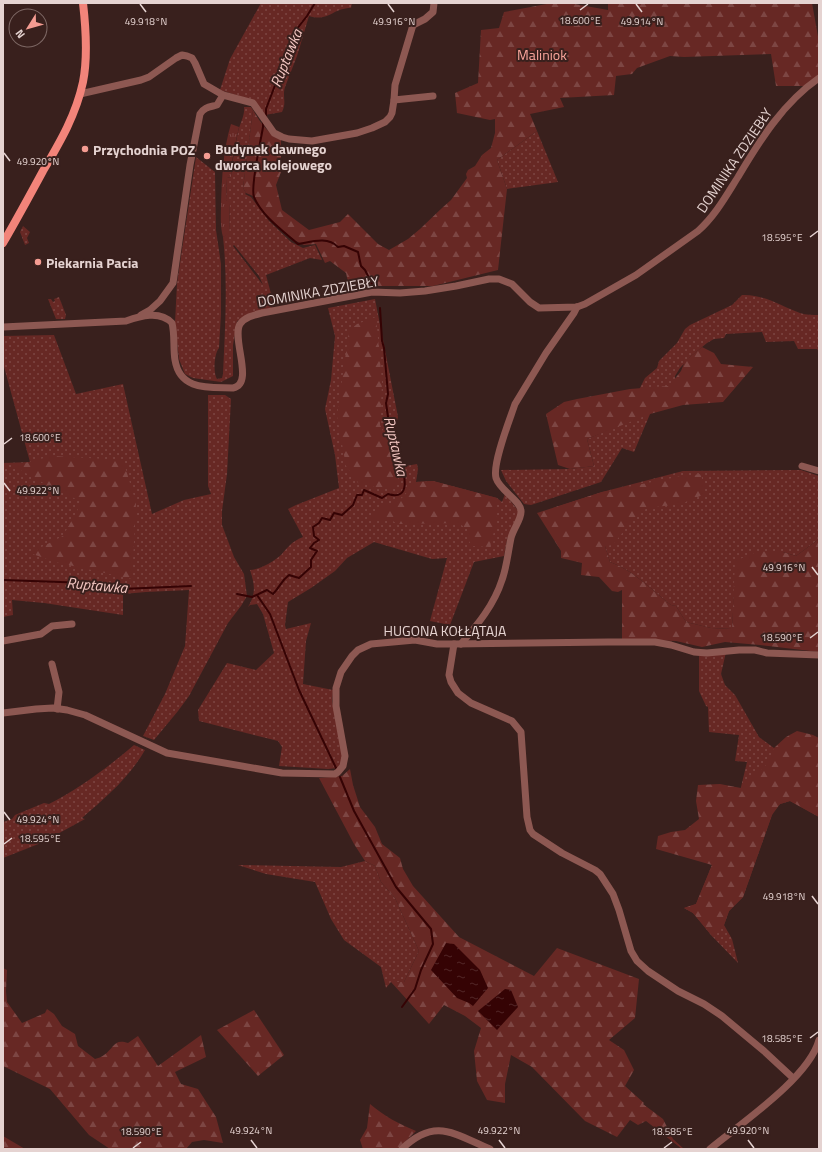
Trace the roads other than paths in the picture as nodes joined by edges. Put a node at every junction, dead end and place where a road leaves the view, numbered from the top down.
1 (83, 3) edge
2 (434, 3) edge
3 (819, 78) edge
4 (80, 94) junction
5 (223, 95) junction
6 (433, 96) dead end
7 (394, 100) junction
8 (3, 243) edge
9 (577, 307) junction
10 (140, 316) junction
11 (3, 327) edge
12 (802, 466) dead end
13 (819, 472) edge
14 (72, 624) dead end
15 (3, 641) edge
16 (458, 644) junction
17 (819, 655) edge
18 (52, 664) dead end
19 (58, 709) junction
20 (3, 712) edge
21 (819, 1041) edge
22 (794, 1078) junction
23 (402, 1149) edge
24 (490, 1149) edge
25 (710, 1149) edge

1 - 4 main road
2 - 7 street
3 - 9 street, DOMINIKA ZDZIEBŁY
4 - 5 street
4 - 8 main road
5 - 7 street
5 - 10 street, DOMINIKA ZDZIEBŁY
6 - 7 street
9 - 10 street, DOMINIKA ZDZIEBŁY
9 - 16 street
10 - 11 street, DOMINIKA ZDZIEBŁY
12 - 13 street
14 - 15 street
16 - 17 street, HUGONA KOŁŁĄTAJA
16 - 19 street, HUGONA KOŁŁĄTAJA
16 - 22 street
18 - 19 street
19 - 20 street, HUGONA KOŁŁĄTAJA
21 - 22 street
22 - 25 street
23 - 24 street

